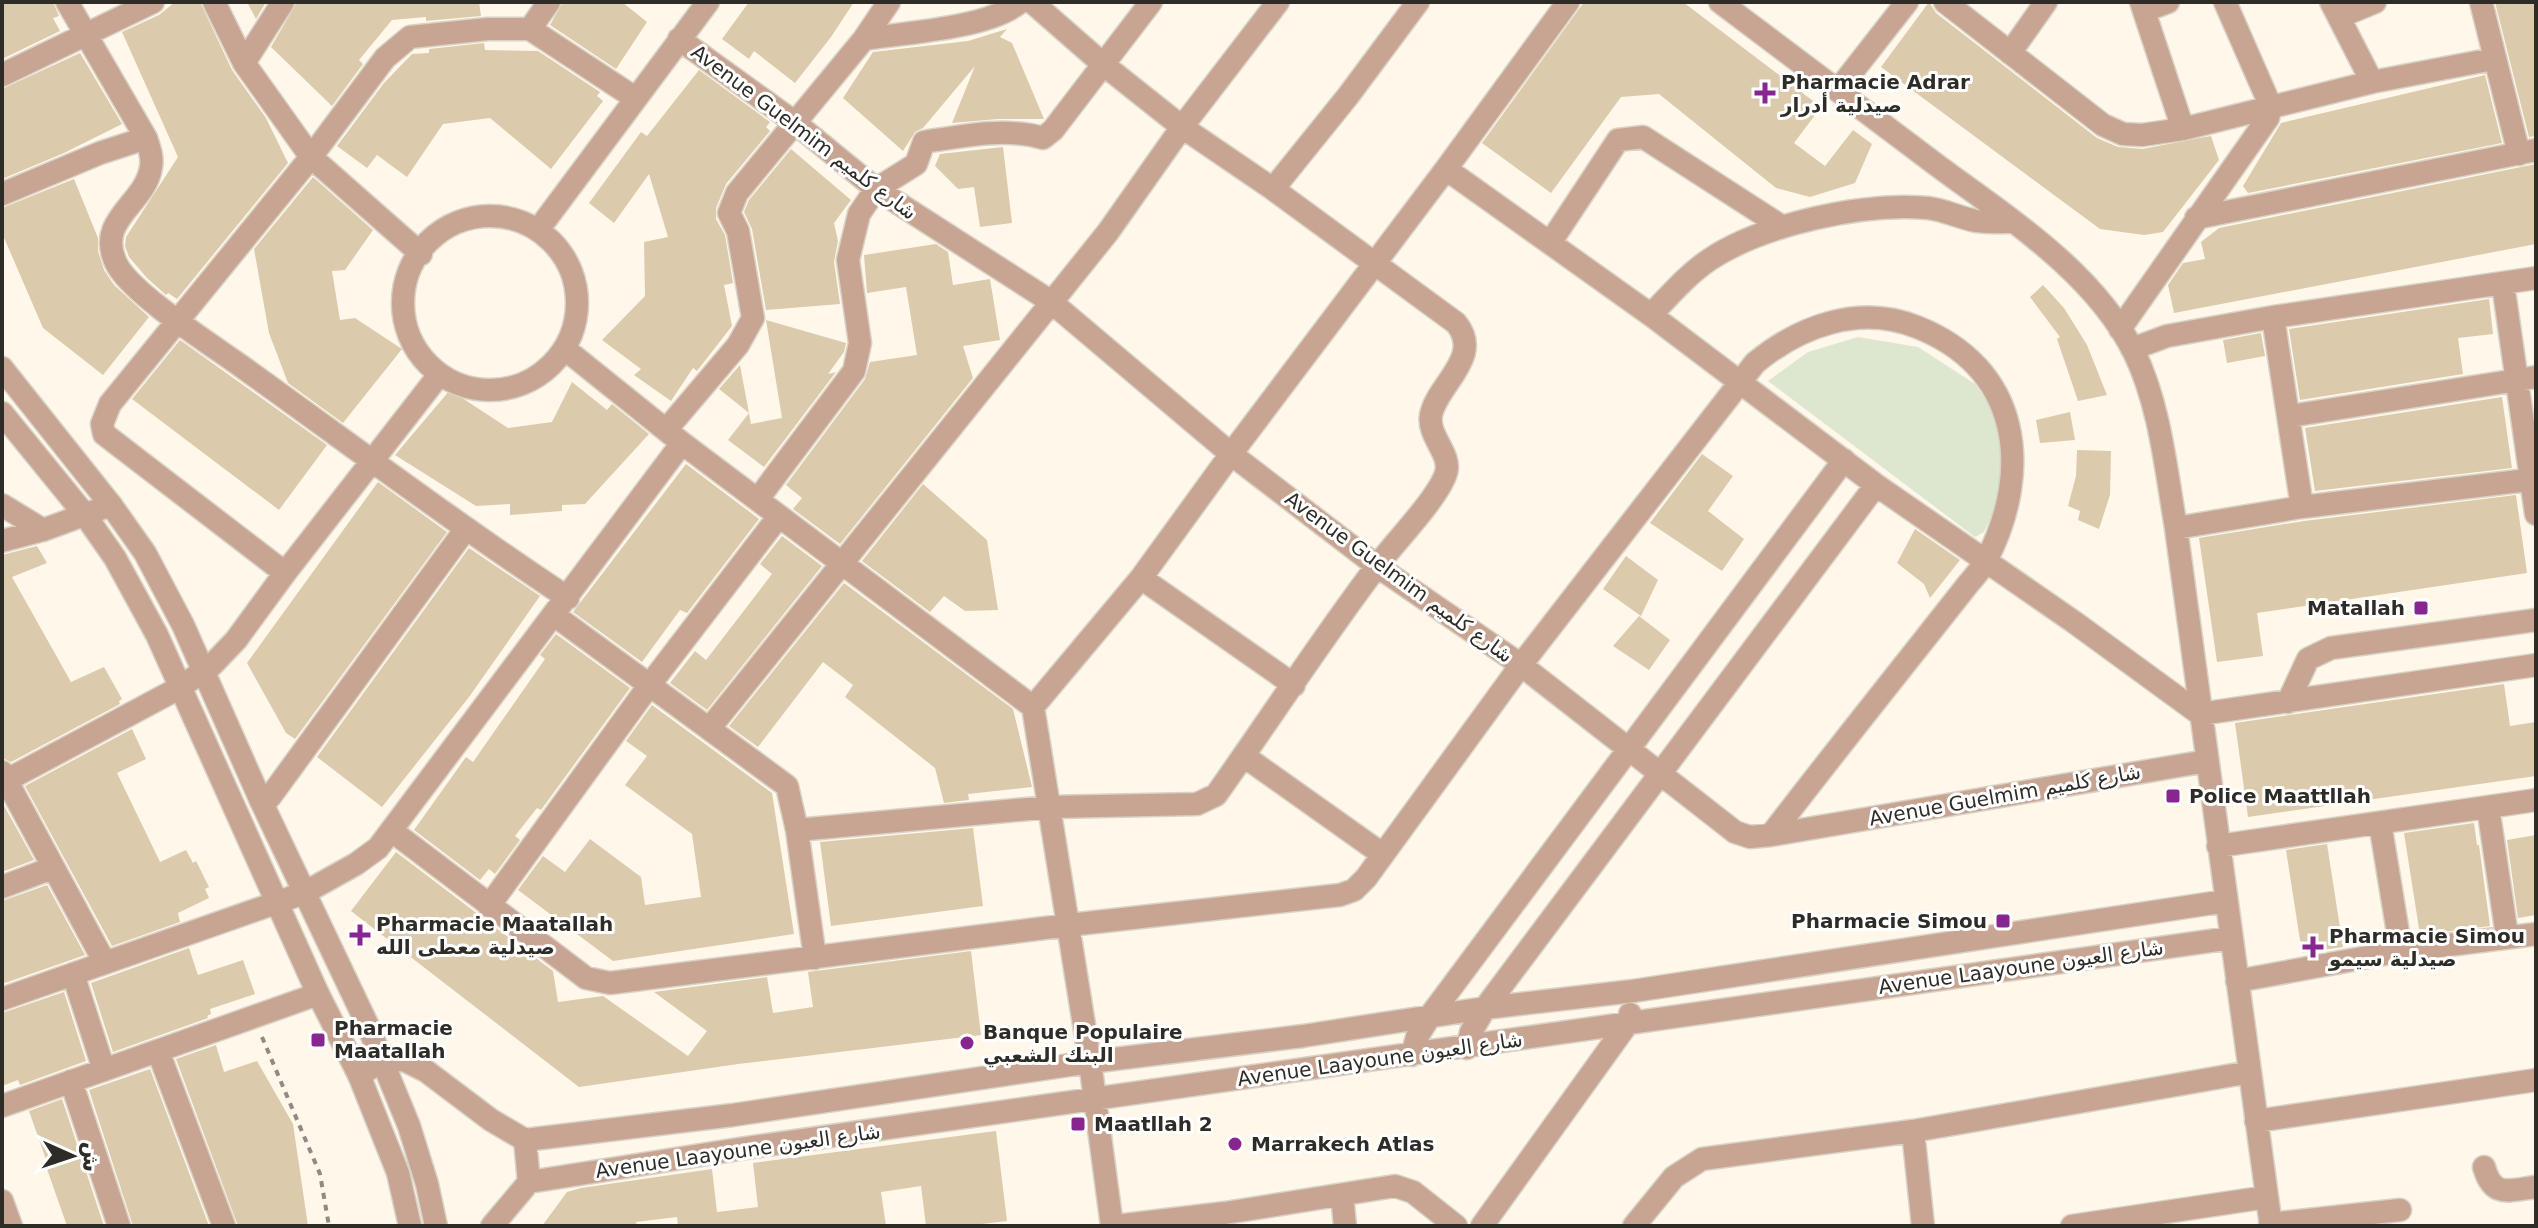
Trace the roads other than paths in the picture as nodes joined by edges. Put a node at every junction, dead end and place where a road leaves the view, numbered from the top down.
1 (67, 2) edge
2 (153, 2) edge
3 (214, 2) edge
4 (283, 2) edge
5 (549, 2) edge
6 (708, 2) edge
7 (889, 2) edge
8 (1020, 2) edge
9 (1032, 2) edge
10 (1151, 2) edge
11 (1278, 2) edge
12 (1418, 2) edge
13 (1568, 2) edge
14 (1720, 2) edge
15 (1907, 2) edge
16 (1945, 2) edge
17 (2046, 2) edge
18 (2168, 2) edge
19 (2225, 2) edge
20 (2375, 2) edge
21 (2481, 2) edge
22 (2142, 7) edge
23 (2335, 9) edge
24 (1748, 10) edge
25 (530, 29) junction
26 (85, 34) junction
27 (679, 39) junction
28 (864, 39) junction
29 (2010, 53) junction
30 (2493, 59) junction
31 (244, 63) junction
32 (1104, 65) junction
33 (2, 75) edge
34 (2372, 82) junction
35 (1838, 90) junction
36 (635, 98) junction
37 (2271, 107) junction
38 (794, 122) junction
39 (1182, 127) junction
40 (2183, 129) junction
41 (146, 138) junction
42 (2528, 152) edge
43 (311, 157) junction
44 (1446, 169) junction
45 (876, 189) junction
46 (1273, 189) junction
47 (2, 194) edge
48 (2196, 218) junction
49 (2013, 222) junction
50 (1781, 226) junction
51 (538, 230) junction
52 (1550, 243) junction
53 (421, 254) junction
54 (1375, 264) junction
55 (2536, 278) edge
56 (2503, 284) junction
57 (1050, 301) junction
58 (1651, 315) junction
59 (2273, 317) junction
60 (178, 321) junction
61 (2120, 329) junction
62 (565, 349) junction
63 (2132, 349) junction
64 (2, 368) edge
65 (439, 375) junction
66 (2526, 379) edge
67 (1738, 381) junction
68 (2, 413) edge
69 (2290, 416) junction
70 (674, 436) junction
71 (1231, 454) junction
72 (372, 460) junction
73 (1844, 460) junction
74 (2534, 480) edge
75 (1876, 485) junction
76 (758, 499) junction
77 (2, 505) edge
78 (111, 505) junction
79 (2302, 507) junction
80 (2536, 514) edge
81 (85, 515) junction
82 (779, 516) junction
83 (2176, 528) junction
84 (43, 530) junction
85 (465, 530) junction
86 (2, 541) edge
87 (1986, 561) junction
88 (843, 564) junction
89 (1377, 566) junction
90 (285, 573) junction
91 (1141, 578) junction
92 (561, 606) junction
93 (2536, 620) edge
94 (1521, 665) junction
95 (2536, 665) edge
96 (203, 673) junction
97 (1294, 685) junction
98 (648, 687) junction
99 (179, 688) junction
100 (2288, 702) junction
101 (1033, 707) junction
102 (2200, 714) junction
103 (709, 729) junction
104 (1627, 750) junction
105 (1244, 756) junction
106 (2207, 761) junction
107 (1660, 774) junction
108 (4, 776) edge
109 (2536, 800) edge
110 (261, 801) junction
111 (1050, 807) junction
112 (2488, 807) junction
113 (2380, 823) junction
114 (797, 830) junction
115 (392, 831) junction
116 (1771, 835) junction
117 (2218, 846) junction
118 (1382, 854) junction
119 (52, 868) junction
120 (2, 887) edge
121 (304, 893) junction
122 (278, 901) junction
123 (2226, 901) junction
124 (489, 906) junction
125 (1069, 925) junction
126 (2536, 934) edge
127 (2507, 936) junction
128 (2231, 938) junction
129 (2401, 951) junction
130 (815, 958) junction
131 (105, 963) junction
132 (73, 974) junction
133 (2237, 981) junction
134 (1633, 991) junction
135 (318, 994) junction
136 (2, 999) edge
137 (1485, 1008) junction
138 (1430, 1016) junction
139 (1628, 1023) junction
140 (1467, 1048) junction
141 (158, 1051) junction
142 (1412, 1055) junction
143 (382, 1061) junction
144 (1090, 1062) junction
145 (104, 1070) junction
146 (2250, 1072) junction
147 (359, 1075) junction
148 (2536, 1080) edge
149 (71, 1081) junction
150 (1096, 1100) junction
151 (2, 1106) edge
152 (2256, 1121) junction
153 (1913, 1131) junction
154 (525, 1140) junction
155 (2484, 1167) dead end
156 (529, 1182) junction
157 (2536, 1187) edge
158 (1342, 1195) junction
159 (2267, 1197) junction
160 (2, 1201) edge
161 (2400, 1210) dead end
162 (1226, 1219) edge
163 (2270, 1225) edge
164 (11, 1226) edge
165 (119, 1226) edge
166 (224, 1226) edge
167 (410, 1226) edge
168 (436, 1226) edge
169 (492, 1226) edge
170 (1114, 1226) edge
171 (1345, 1226) edge
172 (1456, 1226) edge
173 (1482, 1226) edge
174 (1634, 1226) edge
175 (1923, 1226) edge
176 (2072, 1226) edge

1 - 26 street
2 - 26 street
3 - 31 street
4 - 31 street
5 - 25 street
6 - 27 street
7 - 28 street
8 - 28 street
9 - 32 street
10 - 32 street
11 - 39 street
12 - 46 street
13 - 44 street
14 - 24 street
15 - 35 street
16 - 29 street
17 - 29 street
18 - 22 street
19 - 37 street
20 - 23 street
21 - 30 street
22 - 40 street
23 - 34 street
24 - 35 street
25 - 36 street
25 - 43 street
26 - 33 street
26 - 41 street
27 - 36 street
27 - 38 street, Avenue Guelmim شارع كلميم
28 - 38 street
29 - 40 street
30 - 34 street
30 - 42 street
31 - 43 street
32 - 39 street
32 - 45 street
34 - 37 street
35 - 49 street
36 - 51 street
37 - 40 street
37 - 48 street
38 - 45 street, Avenue Guelmim شارع كلميم
38 - 70 street
39 - 46 street
39 - 57 street
41 - 47 street
41 - 60 street
42 - 48 street
43 - 53 street
43 - 60 street
44 - 52 street
44 - 54 street
45 - 57 street, Avenue Guelmim شارع كلميم
45 - 76 street
46 - 54 street
48 - 61 street
49 - 50 street
49 - 61 street
50 - 52 street
50 - 58 street
51 - 53 street
51 - 62 street
52 - 58 street
53 - 65 street
54 - 71 street
54 - 89 street
55 - 56 street
56 - 59 street
56 - 66 street
57 - 71 street, Avenue Guelmim شارع كلميم
57 - 88 street
58 - 67 street
59 - 63 street
59 - 69 street
60 - 72 street
60 - 90 street
61 - 63 street
62 - 65 street
62 - 70 street
63 - 83 street
64 - 78 street
65 - 72 street
66 - 69 street
66 - 74 street
67 - 73 street
67 - 87 street
67 - 94 street
68 - 81 street
69 - 79 street
70 - 76 street
70 - 92 street
71 - 89 street, Avenue Guelmim شارع كلميم
71 - 91 street
72 - 85 street
72 - 90 street
73 - 75 street
73 - 104 street
74 - 79 street
74 - 80 street
75 - 87 street
75 - 107 street
76 - 82 street
77 - 84 street
78 - 81 street
78 - 96 street
79 - 83 street
81 - 84 street
81 - 99 street
82 - 88 street
82 - 98 street
83 - 102 street
84 - 86 street
85 - 92 street
85 - 110 street
87 - 102 street
87 - 116 street
88 - 101 street
88 - 103 street
89 - 94 street, Avenue Guelmim شارع كلميم
89 - 97 street
90 - 96 street
91 - 97 street
91 - 101 street
92 - 98 street
92 - 115 street
93 - 100 street
94 - 104 street, Avenue Guelmim شارع كلميم
94 - 118 street
95 - 100 street
96 - 99 street
96 - 110 street
97 - 105 street
98 - 103 street
98 - 124 street
99 - 108 street
99 - 122 street
100 - 102 street
101 - 111 street
102 - 106 street
103 - 114 street
104 - 107 street, Avenue Guelmim شارع كلميم
104 - 138 street
105 - 111 street
105 - 118 street
106 - 116 street, Avenue Guelmim شارع كلميم
106 - 117 street
107 - 116 street, Avenue Guelmim شارع كلميم
107 - 137 street
108 - 119 street
109 - 112 street
110 - 121 street
111 - 114 street
111 - 125 street
112 - 113 street
112 - 127 street
113 - 117 street
113 - 129 street
114 - 130 street
115 - 121 street
115 - 124 street
117 - 123 street
118 - 125 street
119 - 120 street
119 - 131 street
121 - 122 street
121 - 143 street
122 - 131 street
122 - 135 street
123 - 128 street
123 - 134 street, Avenue Laayoune شارع العيون
124 - 130 street
125 - 130 street
125 - 144 street
126 - 127 street
127 - 129 street
128 - 133 street
128 - 139 street, Avenue Laayoune شارع العيون
129 - 133 street
131 - 132 street
132 - 136 street
132 - 145 street
133 - 146 street
134 - 137 street, Avenue Laayoune شارع العيون
134 - 139 street
135 - 141 street
135 - 147 street
137 - 138 street, Avenue Laayoune شارع العيون
137 - 140 street
138 - 142 street
138 - 144 street, Avenue Laayoune شارع العيون
139 - 140 street, Avenue Laayoune شارع العيون
139 - 173 street
140 - 142 street, Avenue Laayoune شارع العيون
141 - 145 street
141 - 166 street
142 - 150 street, Avenue Laayoune شارع العيون
143 - 147 street
143 - 154 street
143 - 168 street
144 - 150 street
144 - 154 street, Avenue Laayoune شارع العيون
145 - 149 street
146 - 152 street
146 - 153 street
147 - 167 street
148 - 152 street
149 - 151 street
149 - 165 street
150 - 156 street, Avenue Laayoune شارع العيون
150 - 170 street
152 - 159 street
153 - 174 street
153 - 175 street
154 - 156 street
155 - 157 street
156 - 169 street
158 - 162 street
158 - 171 street
158 - 172 street
159 - 163 street
159 - 176 street
160 - 164 street
161 - 163 street
162 - 170 street

